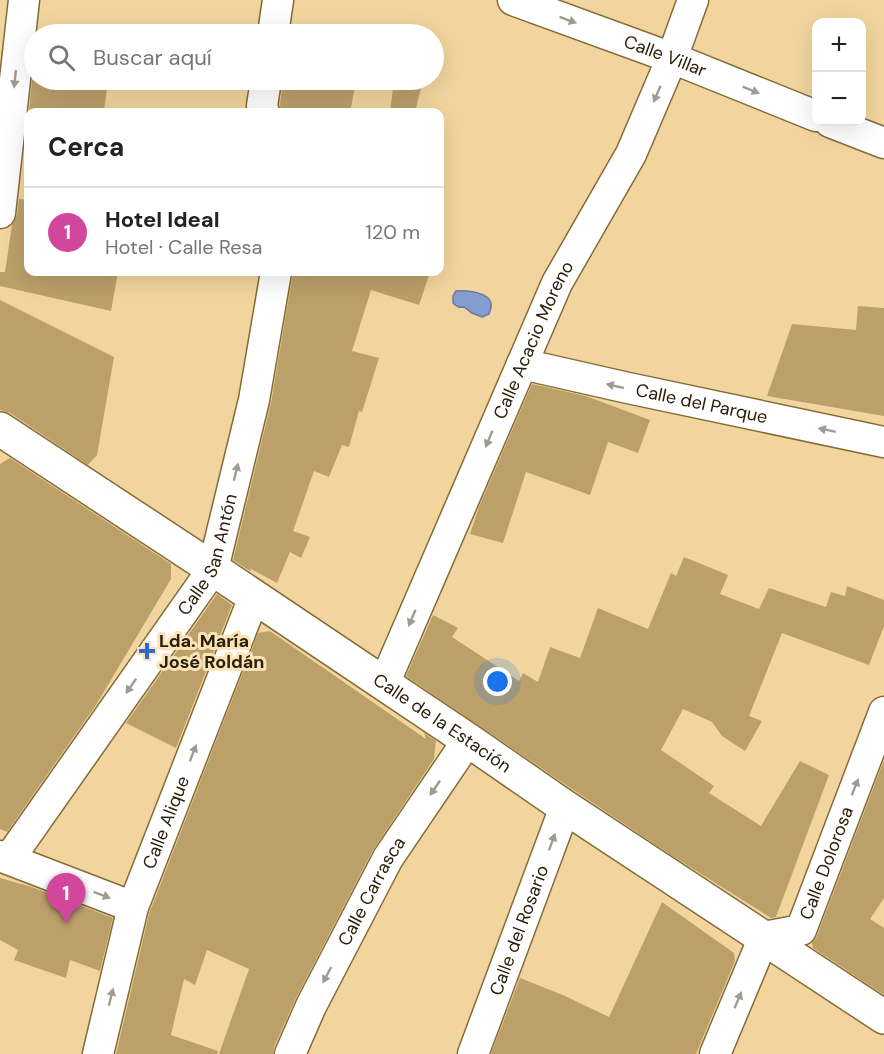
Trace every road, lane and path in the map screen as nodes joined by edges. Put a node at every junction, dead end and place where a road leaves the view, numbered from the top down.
1 (24, 0) edge
2 (278, 0) edge
3 (513, 0) edge
4 (693, 0) edge
5 (274, 24) edge
6 (672, 58) junction
7 (264, 90) edge
8 (263, 108) edge
9 (812, 114) edge
10 (840, 126) edge
11 (884, 143) edge
12 (0, 213) edge
13 (275, 276) edge
14 (522, 364) junction
15 (0, 429) edge
16 (884, 442) edge
17 (213, 569) junction
18 (254, 597) junction
19 (384, 684) junction
20 (884, 712) edge
21 (468, 740) junction
22 (565, 807) junction
23 (4, 858) edge
24 (133, 907) junction
25 (764, 937) junction
26 (884, 1017) edge
27 (98, 1054) edge
28 (290, 1054) edge
29 (473, 1054) edge
30 (715, 1054) edge

1 -> 12 street
2 - 5 street
3 -> 6 street, Calle Villar
4 - 6 street, Calle Acacio Moreno
6 -> 9 street, Calle Villar
6 -> 14 street, Calle Acacio Moreno
7 - 8 street
10 - 11 street
17 -> 13 street, Calle San Antón
16 -> 14 street, Calle del Parque
14 -> 19 street, Calle Acacio Moreno
15 - 17 street, Calle de la Estación
17 - 18 street, Calle de la Estación
17 -> 23 street, Calle San Antón
18 - 19 street, Calle de la Estación
24 -> 18 street, Calle Alique
19 - 21 street, Calle de la Estación
25 -> 20 street, Calle Dolorosa
21 - 22 street, Calle de la Estación
21 -> 28 street, Calle Carrasca
22 - 25 street, Calle de la Estación
29 -> 22 street, Calle del Rosario
23 -> 24 street
27 -> 24 street, Calle Alique
25 - 26 street, Calle de la Estación
30 -> 25 street

